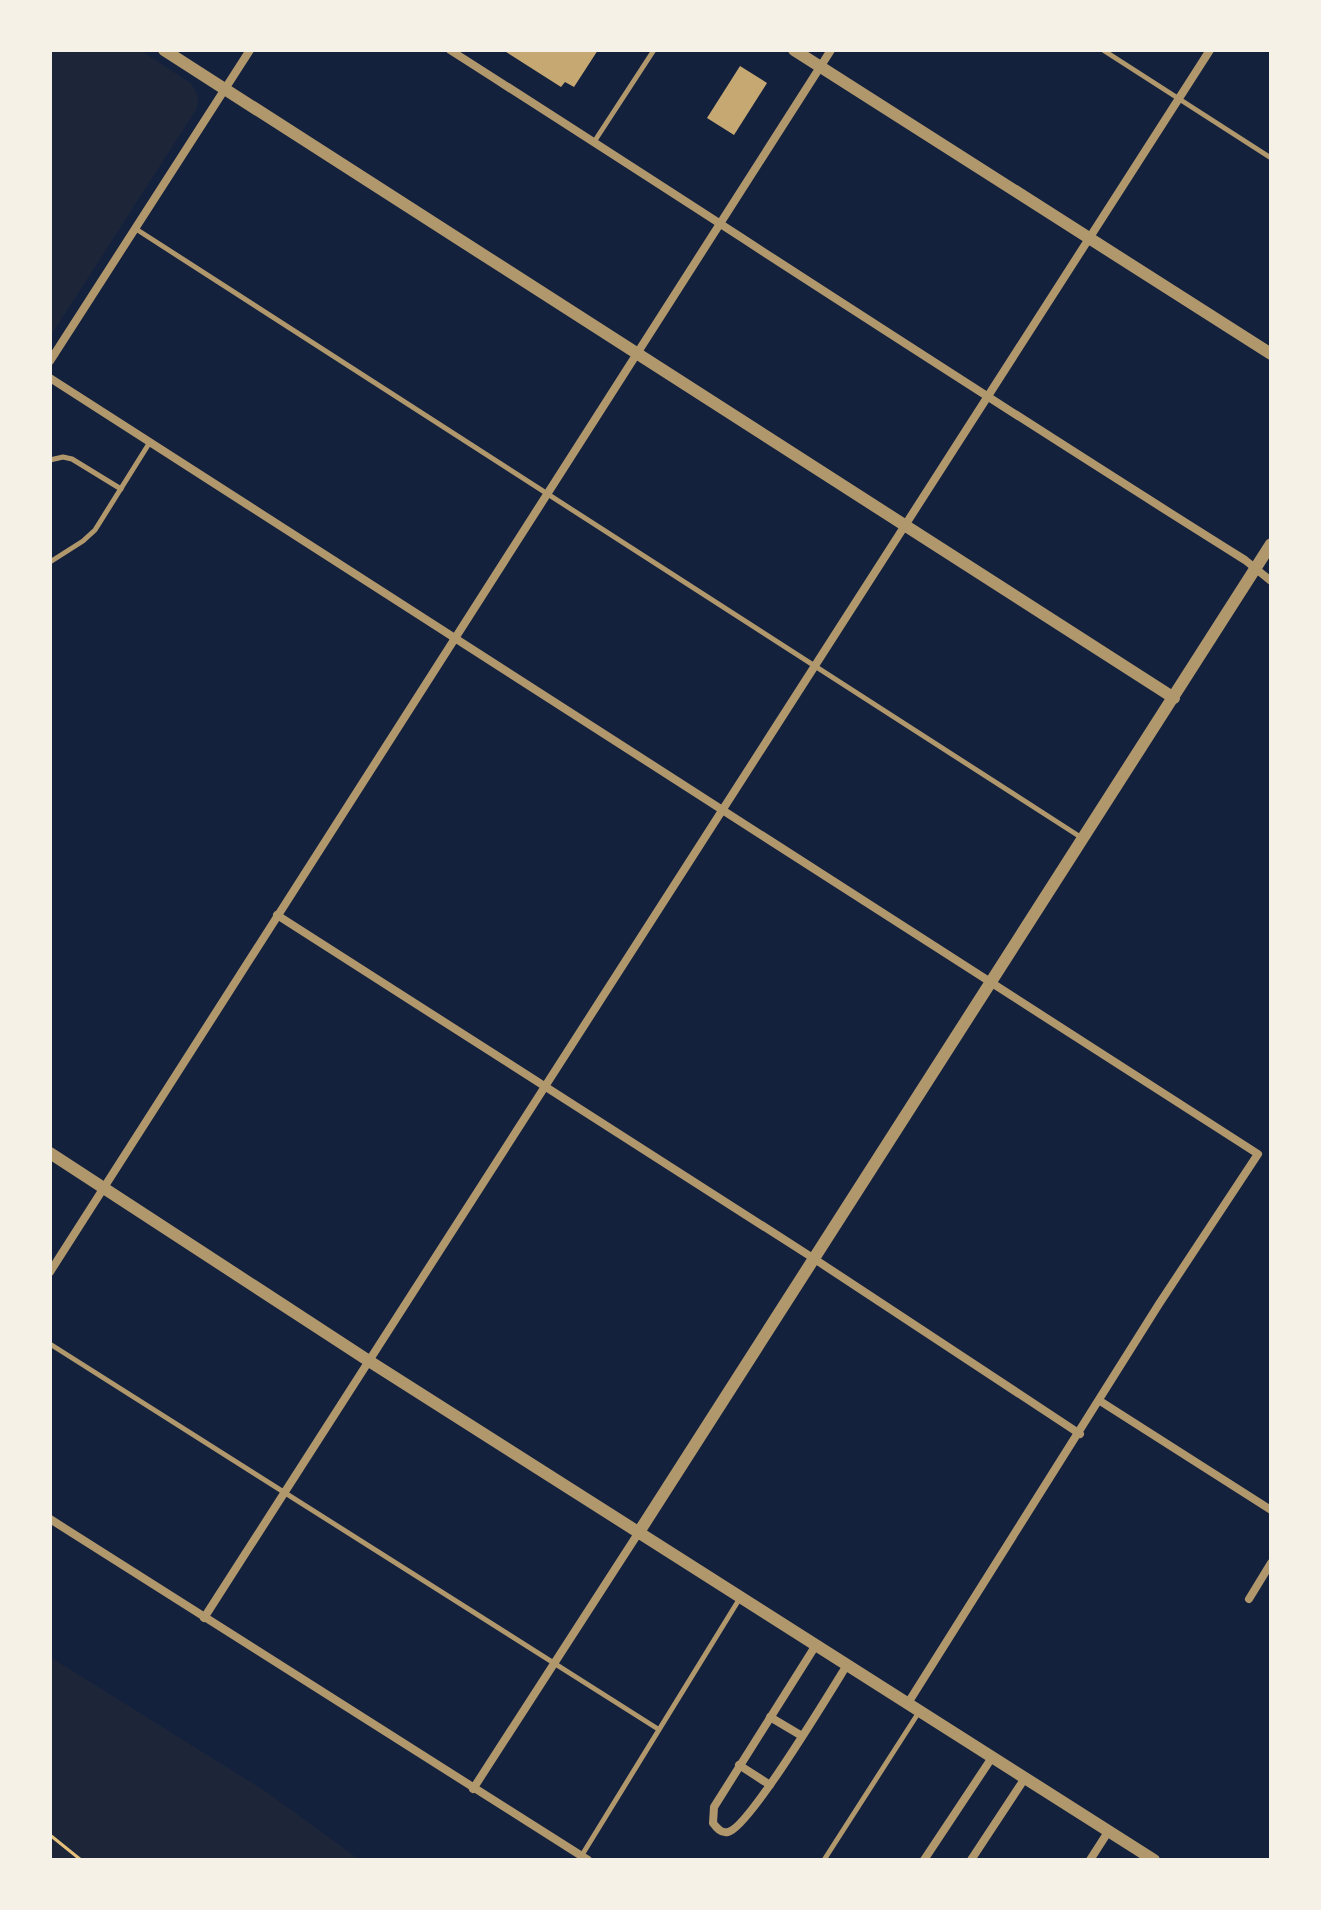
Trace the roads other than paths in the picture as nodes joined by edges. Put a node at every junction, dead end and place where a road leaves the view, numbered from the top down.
1 (164, 50) edge
2 (250, 50) edge
3 (450, 50) edge
4 (654, 50) edge
5 (794, 50) edge
6 (831, 50) edge
7 (1103, 50) edge
8 (1210, 50) edge
9 (820, 67) junction
10 (224, 89) junction
11 (1179, 99) junction
12 (594, 142) junction
13 (1271, 158) edge
14 (721, 223) junction
15 (135, 228) junction
16 (1090, 238) junction
17 (637, 353) junction
18 (1271, 354) edge
19 (50, 361) edge
20 (50, 378) edge
21 (988, 399) junction
22 (150, 442) junction
23 (50, 460) edge
24 (121, 489) junction
25 (547, 495) junction
26 (905, 525) junction
27 (1271, 544) edge
28 (50, 562) edge
29 (1255, 568) junction
30 (1271, 581) edge
31 (455, 637) junction
32 (816, 667) junction
33 (1174, 698) junction
34 (722, 810) junction
35 (1083, 839) junction
36 (277, 915) junction
37 (990, 981) junction
38 (546, 1086) junction
39 (50, 1153) edge
40 (103, 1188) junction
41 (813, 1258) junction
42 (50, 1272) edge
43 (50, 1344) edge
44 (369, 1361) junction
45 (1100, 1401) junction
46 (1080, 1434) junction
47 (287, 1493) junction
48 (1271, 1510) edge
49 (50, 1519) edge
50 (639, 1532) junction
51 (1271, 1563) edge
52 (740, 1598) junction
53 (1249, 1599) dead end
54 (204, 1618) junction
55 (816, 1645) junction
56 (554, 1665) junction
57 (847, 1665) junction
58 (914, 1707) junction
59 (770, 1717) junction
60 (658, 1729) junction
61 (802, 1736) junction
62 (993, 1756) junction
63 (739, 1765) junction
64 (1025, 1778) junction
65 (770, 1785) junction
66 (473, 1789) junction
67 (1108, 1832) junction
68 (585, 1858) edge
69 (824, 1860) edge
70 (924, 1860) edge
71 (971, 1860) edge
72 (1090, 1860) edge
73 (1154, 1860) edge

1 - 10 street
2 - 10 street
3 - 12 street
4 - 12 lane
5 - 9 street
6 - 9 street
7 - 11 lane
8 - 11 street
9 - 14 street
9 - 16 street
10 - 15 street
10 - 17 street
11 - 13 lane
11 - 16 street
12 - 14 street
14 - 17 street
14 - 21 street
15 - 19 street
15 - 25 lane
16 - 18 street
16 - 21 street
17 - 25 street
17 - 26 street
20 - 22 street
21 - 26 street
21 - 29 street
22 - 24 lane
22 - 31 street
23 - 24 lane
24 - 28 lane
25 - 31 street
25 - 32 lane
26 - 32 street
26 - 33 street
27 - 29 street
29 - 30 street
29 - 33 street
31 - 34 street
31 - 36 street
32 - 34 street
32 - 35 lane
33 - 35 street
34 - 37 street
34 - 38 street
35 - 37 street
36 - 38 street
36 - 40 street
37 - 41 street
37 - 45 street
38 - 41 street
38 - 44 street
39 - 40 street
40 - 42 street
40 - 44 street
41 - 46 street
41 - 50 street
43 - 47 lane
44 - 47 street
44 - 50 street
45 - 46 street
45 - 48 street
46 - 58 street
47 - 54 street
47 - 56 lane
49 - 54 street
50 - 52 street
50 - 56 street
51 - 53 street
52 - 55 street
52 - 60 lane
54 - 66 street
55 - 57 street
55 - 59 street
56 - 60 lane
56 - 66 street
57 - 58 street
57 - 61 street
58 - 62 street
58 - 69 lane
59 - 61 street
59 - 63 street
60 - 68 lane
61 - 65 street
62 - 64 street
62 - 70 street
63 - 65 street
63 - 65 street
64 - 67 street
64 - 71 street
66 - 68 street
67 - 72 street
67 - 73 street

